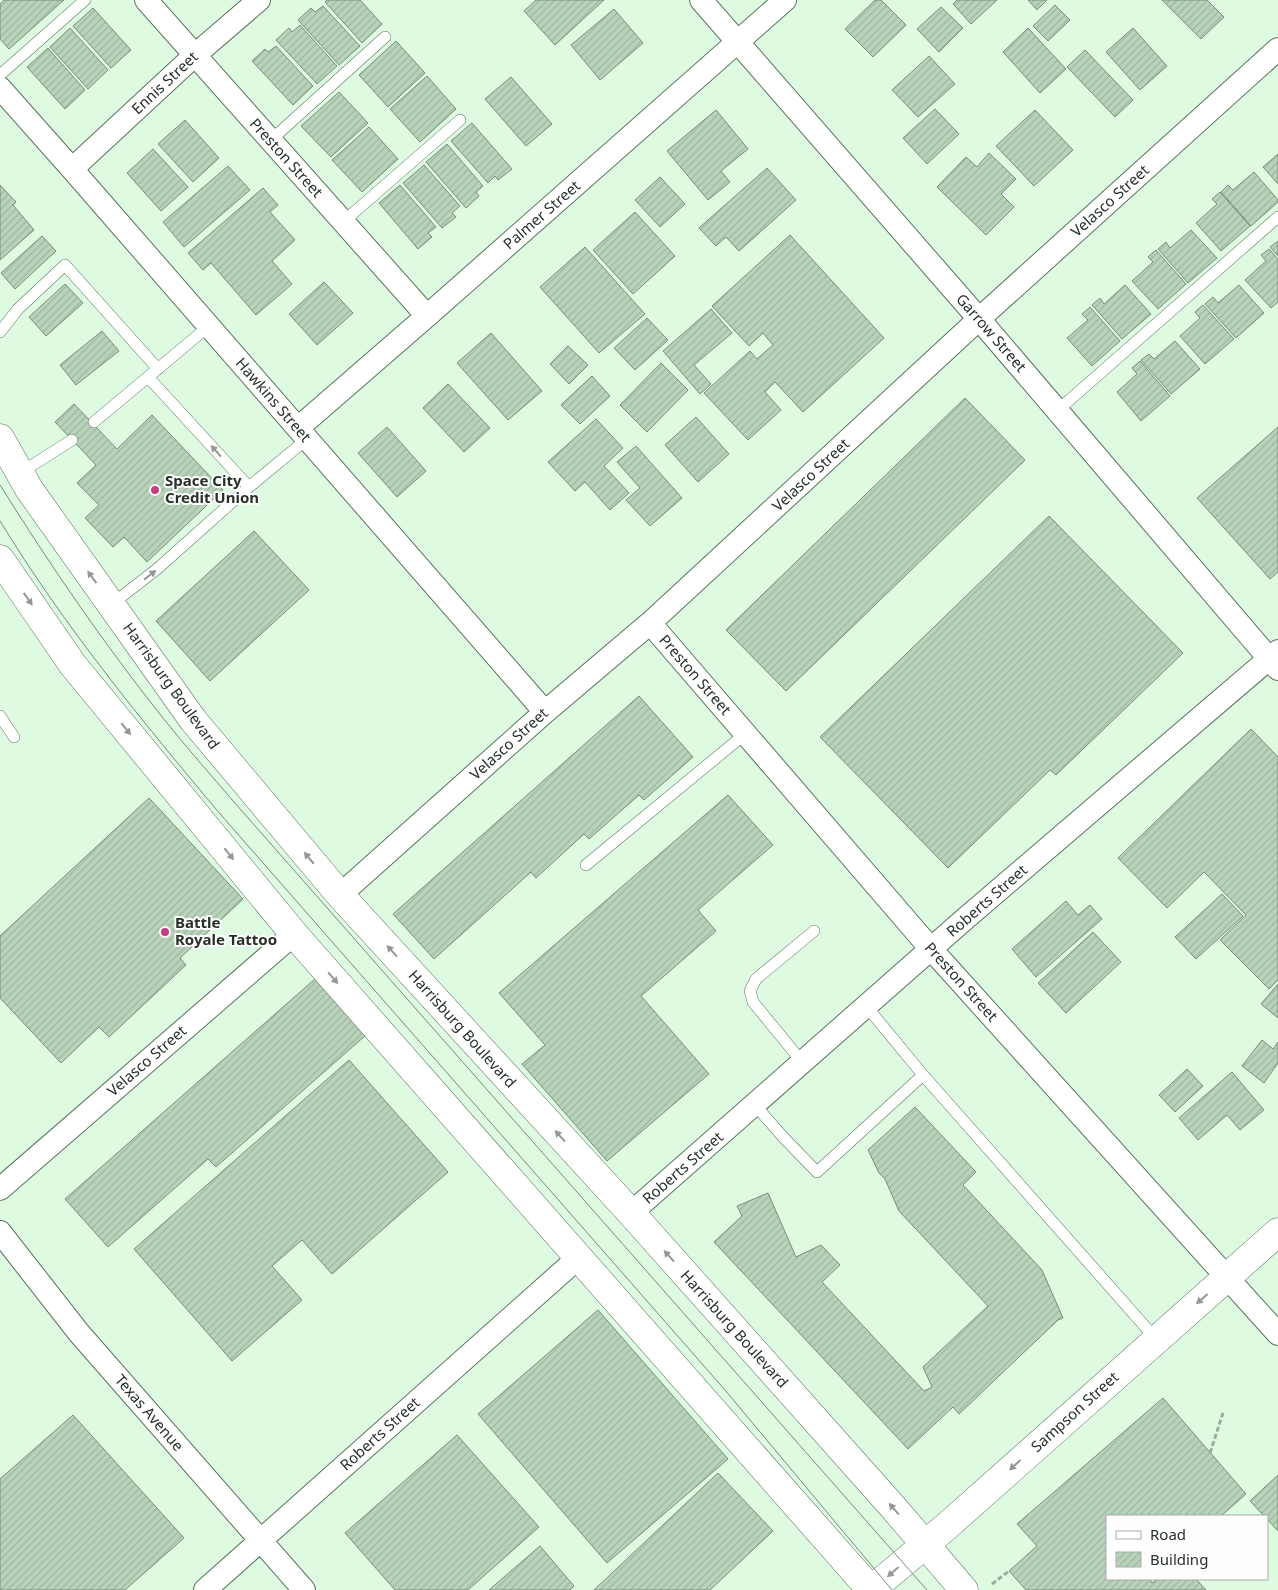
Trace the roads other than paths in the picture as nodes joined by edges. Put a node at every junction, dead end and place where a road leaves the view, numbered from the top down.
1 (85, 0) edge
2 (146, 0) edge
3 (259, 0) edge
4 (700, 0) edge
5 (785, 0) edge
6 (385, 37) dead end
7 (738, 42) junction
8 (1278, 48) edge
9 (195, 56) junction
10 (0, 75) edge
11 (0, 88) edge
12 (460, 120) dead end
13 (271, 140) junction
14 (72, 168) junction
15 (1278, 217) edge
16 (343, 222) junction
17 (427, 316) junction
18 (979, 319) junction
19 (209, 326) junction
20 (0, 332) edge
21 (158, 369) junction
22 (148, 377) junction
23 (1057, 411) junction
24 (94, 422) dead end
25 (302, 433) junction
26 (0, 438) edge
27 (72, 440) dead end
28 (20, 473) junction
29 (249, 487) junction
30 (0, 559) edge
31 (112, 604) junction
32 (650, 623) junction
33 (1275, 660) edge
34 (545, 712) junction
35 (0, 716) edge
36 (745, 734) junction
37 (14, 738) dead end
38 (586, 865) dead end
39 (340, 895) junction
40 (814, 931) dead end
41 (294, 934) junction
42 (931, 949) junction
43 (867, 1007) junction
44 (803, 1063) junction
45 (924, 1075) junction
46 (755, 1105) junction
47 (0, 1189) edge
48 (631, 1213) junction
49 (0, 1232) edge
50 (1278, 1232) edge
51 (578, 1258) junction
52 (1227, 1277) junction
53 (1278, 1334) edge
54 (1156, 1339) junction
55 (260, 1541) junction
56 (926, 1545) junction
57 (975, 1584) edge
58 (205, 1590) edge
59 (304, 1590) edge
60 (871, 1590) edge

1 - 10 lane
2 - 9 street, Preston Street
3 - 9 street, Ennis Street
4 - 7 street, Garrow Street
5 - 7 street, Palmer Street
6 - 13 lane
7 - 17 street, Palmer Street
7 - 18 street, Garrow Street
8 - 18 street, Velasco Street
9 - 13 street, Preston Street
9 - 14 street, Ennis Street
11 - 14 street, Hawkins Street
12 - 16 lane
13 - 16 street, Preston Street
14 - 19 street, Hawkins Street
15 - 23 lane
16 - 17 street, Preston Street
17 - 25 street, Palmer Street
18 - 23 street, Garrow Street
18 - 32 street, Velasco Street
19 - 21 lane
19 - 25 street, Hawkins Street
20 - 21 lane
21 - 22 lane
22 - 24 lane
29 -> 22 lane
23 - 33 street, Garrow Street
25 - 29 lane
25 - 34 street, Hawkins Street
26 - 28 main road, Harrisburg Boulevard
27 - 28 lane
31 -> 28 main road, Harrisburg Boulevard
31 -> 29 lane
30 -> 41 main road
39 -> 31 main road, Harrisburg Boulevard
32 - 34 street, Velasco Street
32 - 36 street, Preston Street
33 - 42 street, Roberts Street
34 - 39 street, Velasco Street
35 - 37 lane
36 - 38 lane
36 - 42 street, Preston Street
48 -> 39 main road, Harrisburg Boulevard
40 - 44 lane
41 - 47 street, Velasco Street
41 -> 51 main road
42 - 43 street, Roberts Street
42 - 52 street, Preston Street
43 - 44 street, Roberts Street
43 - 45 lane
44 - 46 street, Roberts Street
45 - 46 lane
45 - 54 lane
46 - 48 street, Roberts Street
56 -> 48 main road, Harrisburg Boulevard
49 - 55 street, Texas Avenue
50 - 52 main road, Sampson Street
51 - 55 street, Roberts Street
51 - 60 main road
52 - 53 street, Preston Street
52 -> 54 main road, Sampson Street
54 -> 56 main road, Sampson Street
55 - 58 street, Roberts Street
55 - 59 street, Texas Avenue
56 - 57 main road, Harrisburg Boulevard
56 -> 60 main road, Sampson Street

